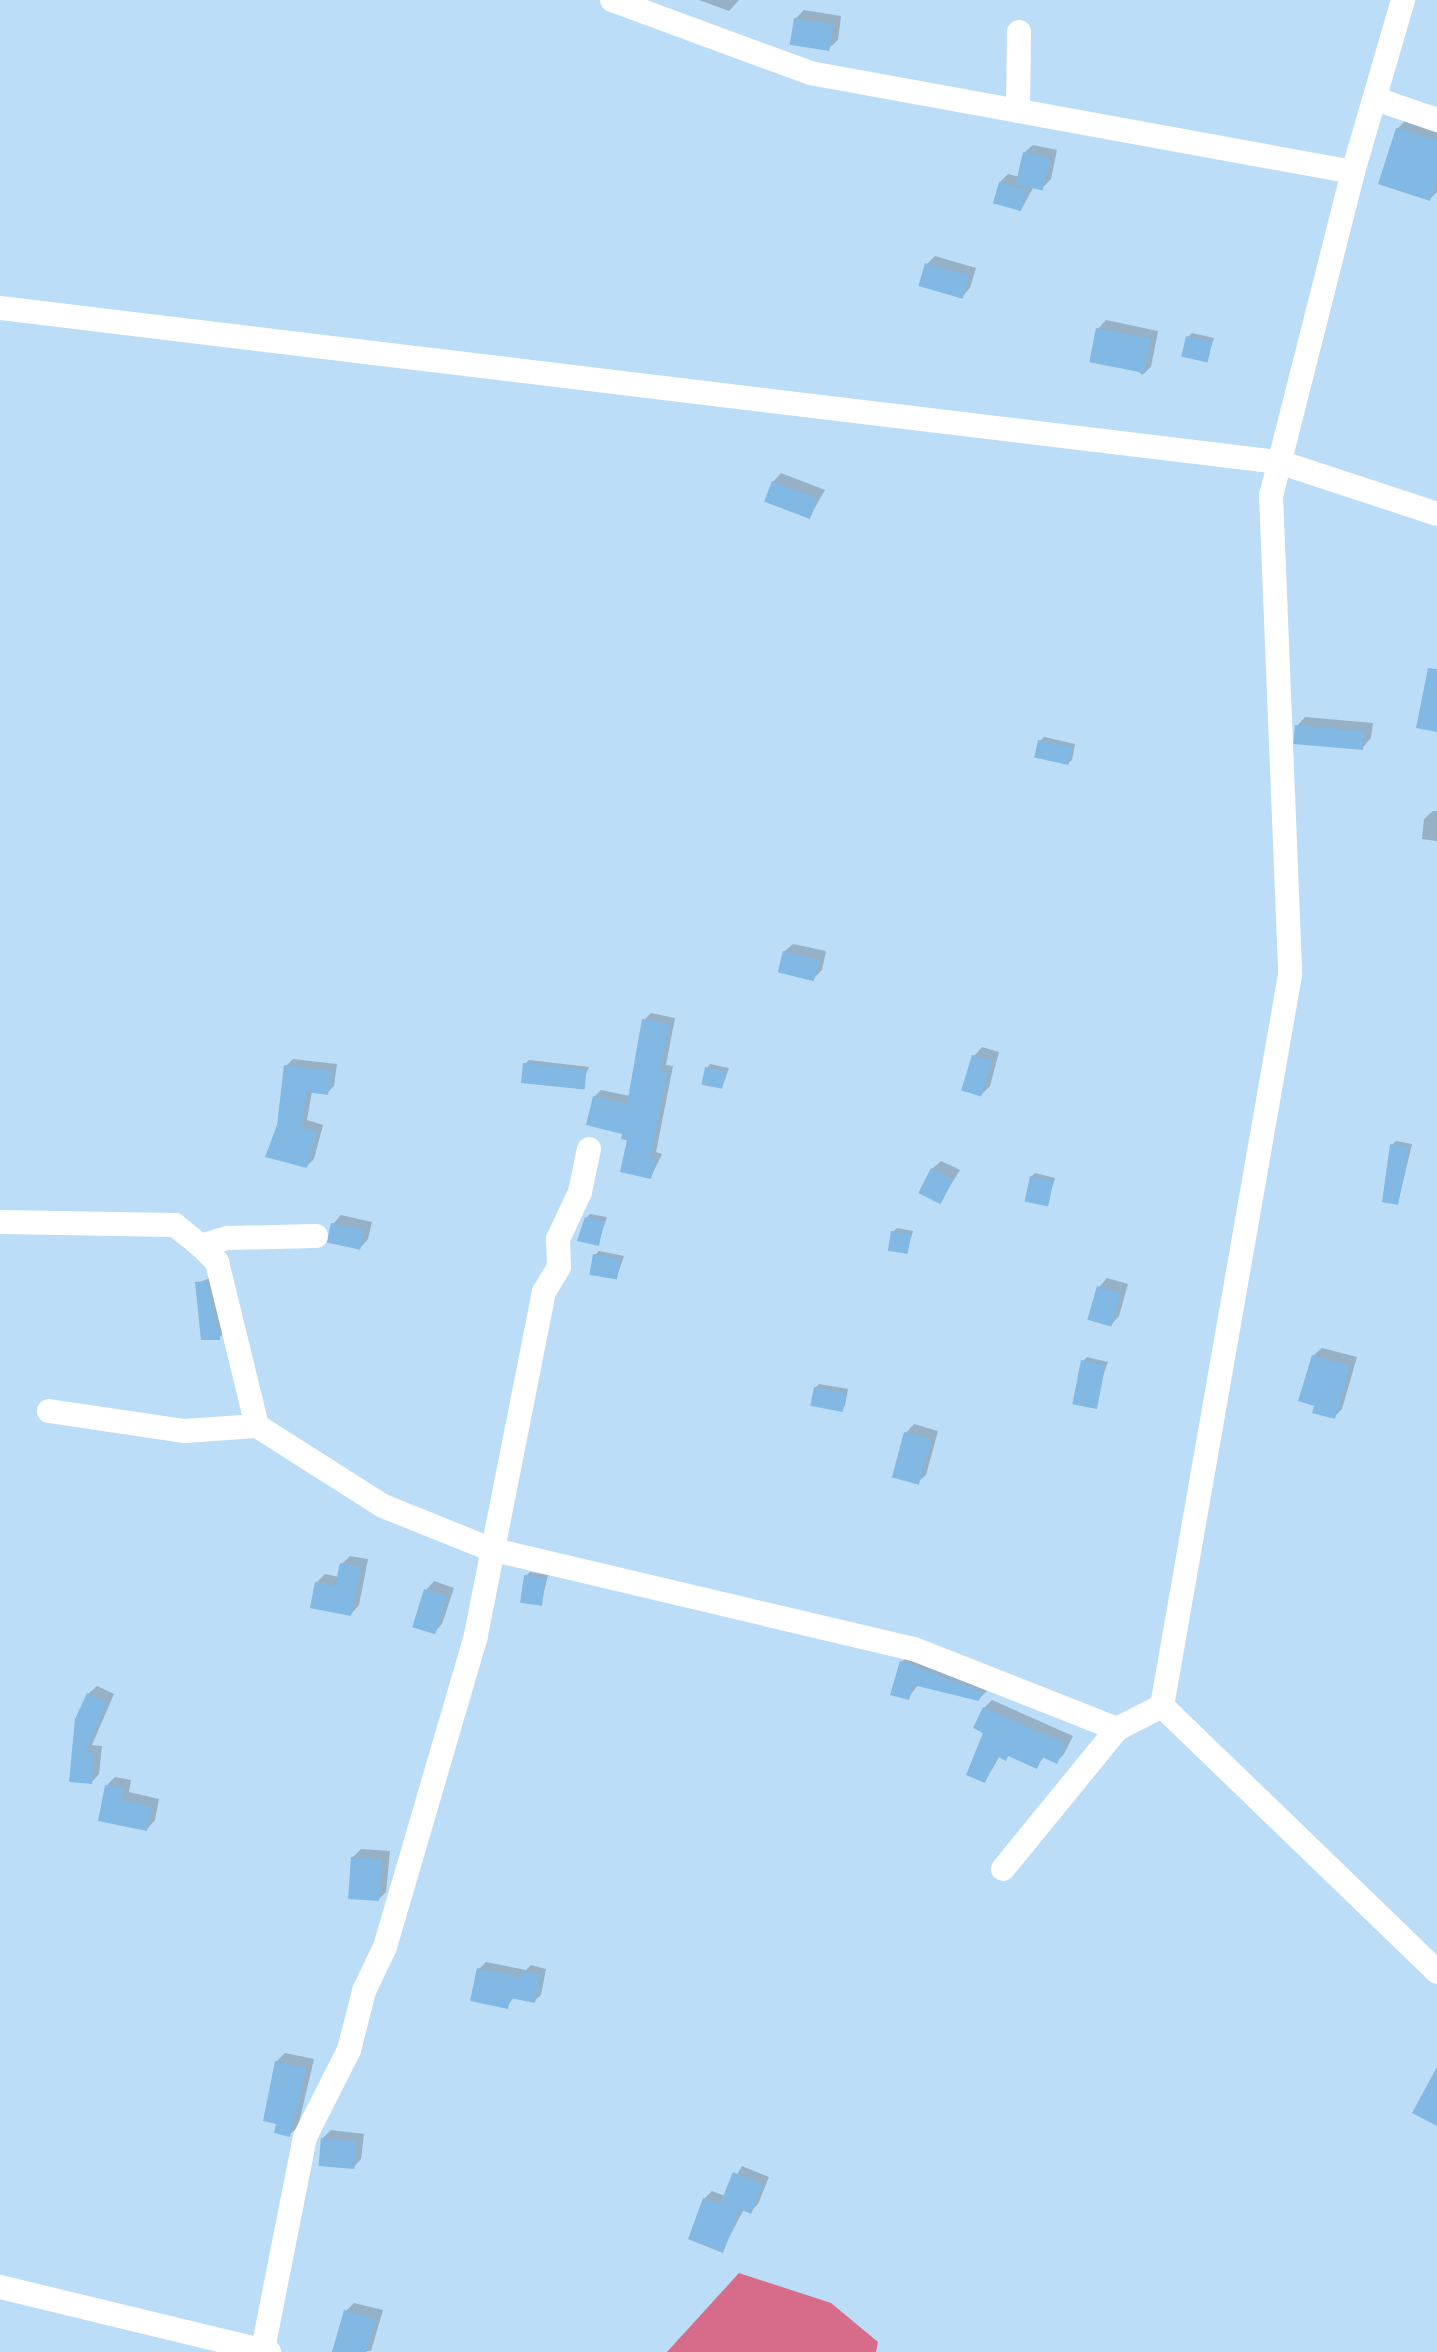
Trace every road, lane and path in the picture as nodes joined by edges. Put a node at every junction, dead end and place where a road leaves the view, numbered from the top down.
1 (612, 0) edge
2 (1403, 0) edge
3 (1019, 32) dead end
4 (1376, 99) junction
5 (1018, 110) junction
6 (1437, 120) edge
7 (1353, 172) junction
8 (0, 308) edge
9 (1279, 462) junction
10 (1437, 514) edge
11 (589, 1149) dead end
12 (0, 1222) edge
13 (316, 1236) dead end
14 (201, 1246) junction
15 (50, 1411) dead end
16 (257, 1426) junction
17 (490, 1549) junction
18 (1162, 1706) junction
19 (1117, 1729) junction
20 (1003, 1869) dead end
21 (1437, 1972) edge
22 (0, 2287) edge
23 (266, 2351) edge

1 - 5 street
2 - 4 street
3 - 5 street
4 - 6 street
4 - 7 street
5 - 7 street
7 - 9 street
8 - 9 street
9 - 10 street
9 - 18 street
11 - 17 street
12 - 14 street
13 - 14 street
14 - 16 street
15 - 16 street
16 - 17 street
17 - 19 street
17 - 23 street
18 - 19 street
18 - 21 street
19 - 20 street
22 - 23 street

